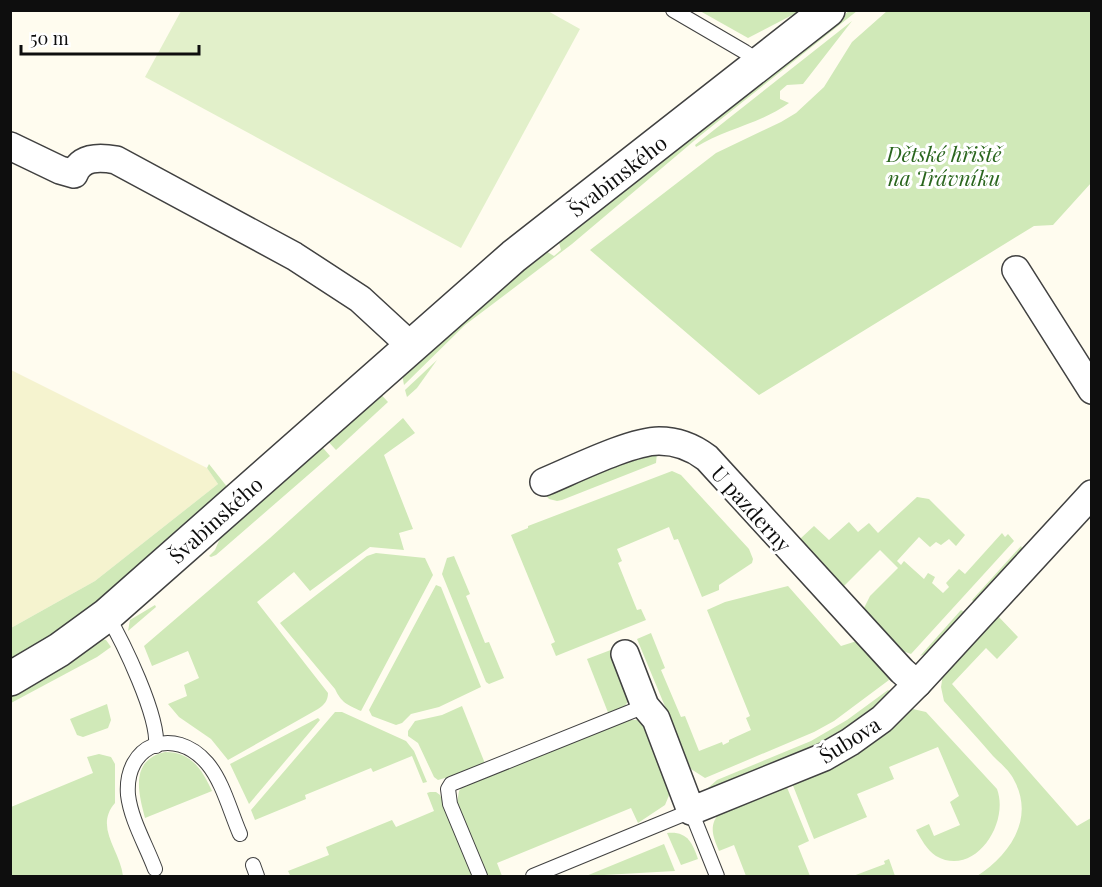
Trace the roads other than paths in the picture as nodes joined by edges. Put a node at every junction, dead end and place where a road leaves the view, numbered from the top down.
1 (673, 10) edge
2 (828, 10) edge
3 (761, 63) junction
4 (10, 146) edge
5 (1016, 270) dead end
6 (411, 346) junction
7 (1092, 390) edge
8 (544, 482) dead end
9 (1092, 494) edge
10 (107, 615) junction
11 (625, 654) dead end
12 (10, 680) edge
13 (917, 684) junction
14 (645, 706) junction
15 (156, 746) junction
16 (691, 811) junction
17 (240, 834) dead end
18 (155, 868) dead end
19 (480, 876) edge
20 (533, 876) edge
21 (717, 876) edge

1 - 3 lane
2 - 3 street, Švabinského
3 - 6 street, Švabinského
4 - 6 street
5 - 7 street
6 - 10 street, Švabinského
8 - 13 street, U pazderny
9 - 13 street, Šubova
10 - 12 street, Švabinského
10 - 15 lane
11 - 14 street
13 - 16 street, Šubova
14 - 16 street
14 - 19 lane
15 - 17 lane
15 - 18 lane
16 - 20 lane
16 - 21 lane

